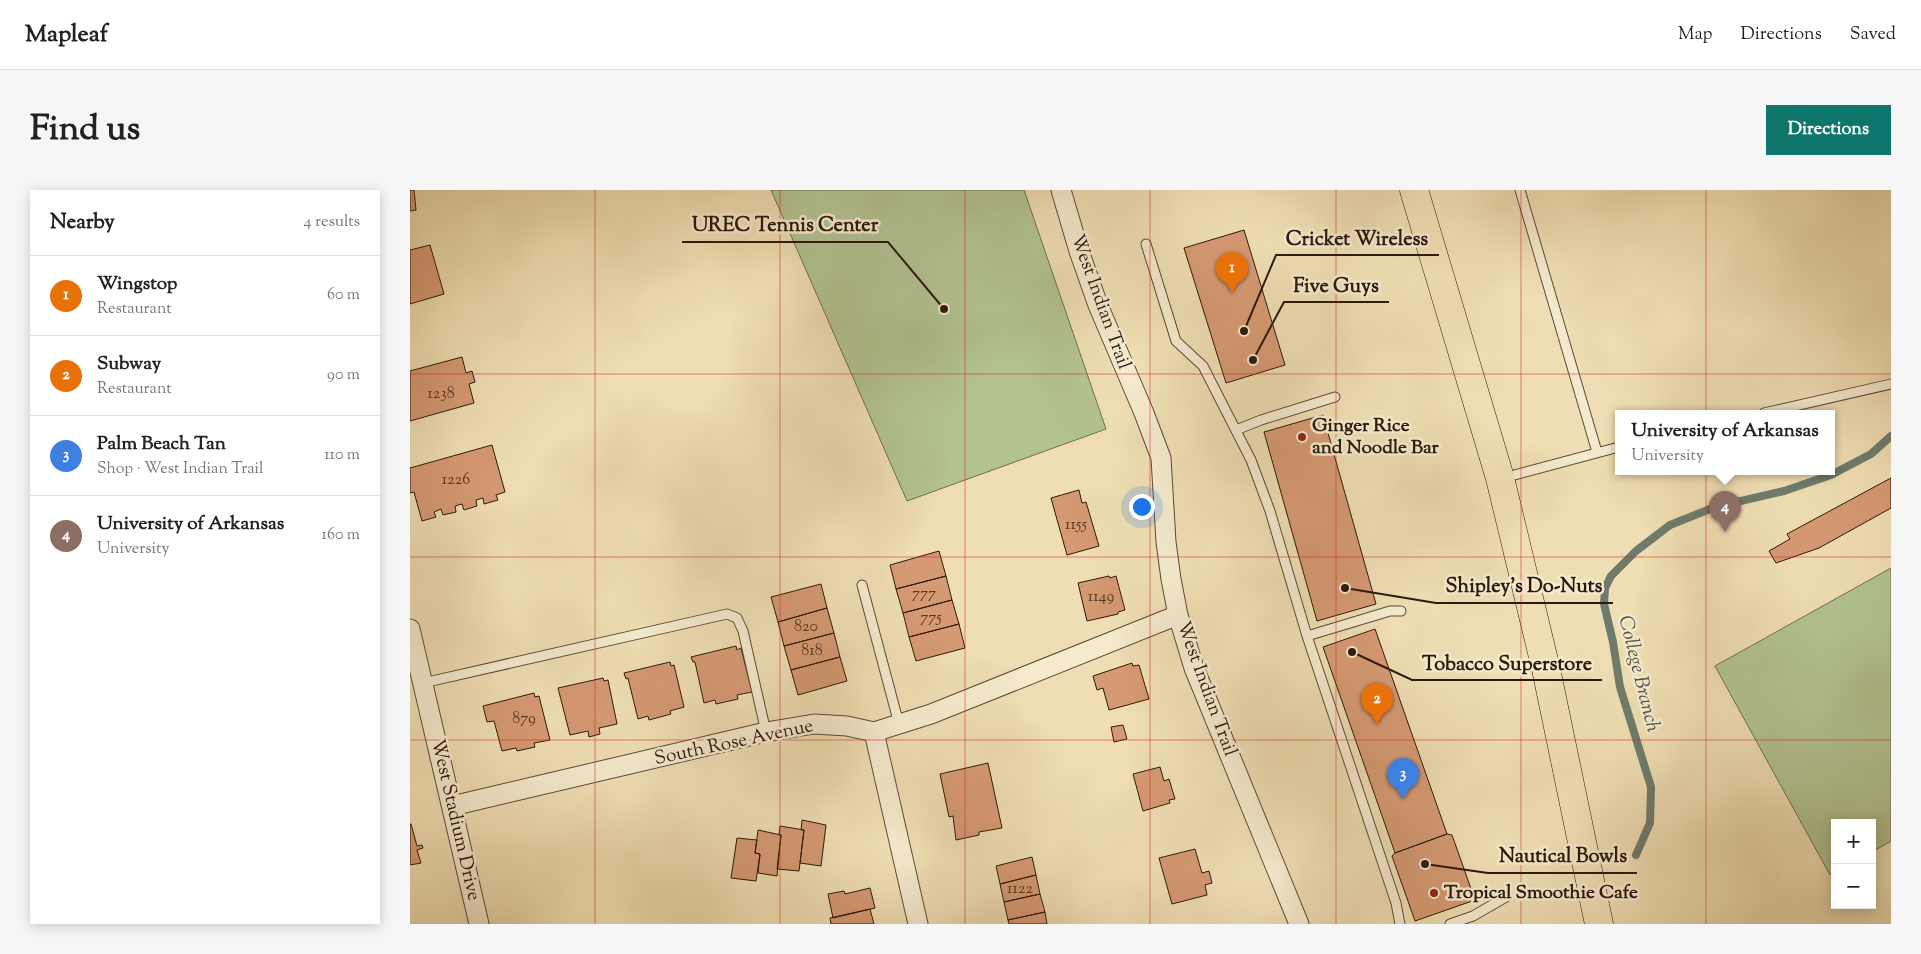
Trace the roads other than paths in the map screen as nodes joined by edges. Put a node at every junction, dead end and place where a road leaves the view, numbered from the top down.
1 (1061, 190) edge
2 (1414, 190) edge
3 (1520, 190) edge
4 (1146, 244) dead end
5 (1891, 384) edge
6 (1335, 397) dead end
7 (1777, 410) edge
8 (1236, 430) junction
9 (1615, 448) edge
10 (1597, 452) junction
11 (1500, 478) junction
12 (862, 585) dead end
13 (1401, 611) dead end
14 (1178, 615) junction
15 (410, 630) edge
16 (1307, 636) junction
17 (423, 683) junction
18 (899, 724) junction
19 (766, 732) junction
20 (874, 732) junction
21 (452, 806) junction
22 (1506, 897) dead end
23 (479, 924) edge
24 (918, 924) edge
25 (1299, 924) edge
26 (1400, 924) edge
27 (1450, 924) edge
28 (1599, 924) edge

1 - 14 street, West Indian Trail
2 - 11 main road
3 - 10 lane
4 - 8 lane
5 - 7 lane
6 - 8 lane
8 - 16 lane
9 - 10 lane
10 - 11 lane
11 - 28 main road
12 - 18 lane
13 - 16 lane
14 - 18 street
14 - 25 street, West Indian Trail
15 - 17 street, West Stadium Drive
16 - 26 lane
17 - 19 lane
17 - 21 street, West Stadium Drive
18 - 20 street
19 - 20 street, South Rose Avenue
19 - 21 street, South Rose Avenue
20 - 24 street
21 - 23 street, West Stadium Drive
22 - 27 lane

